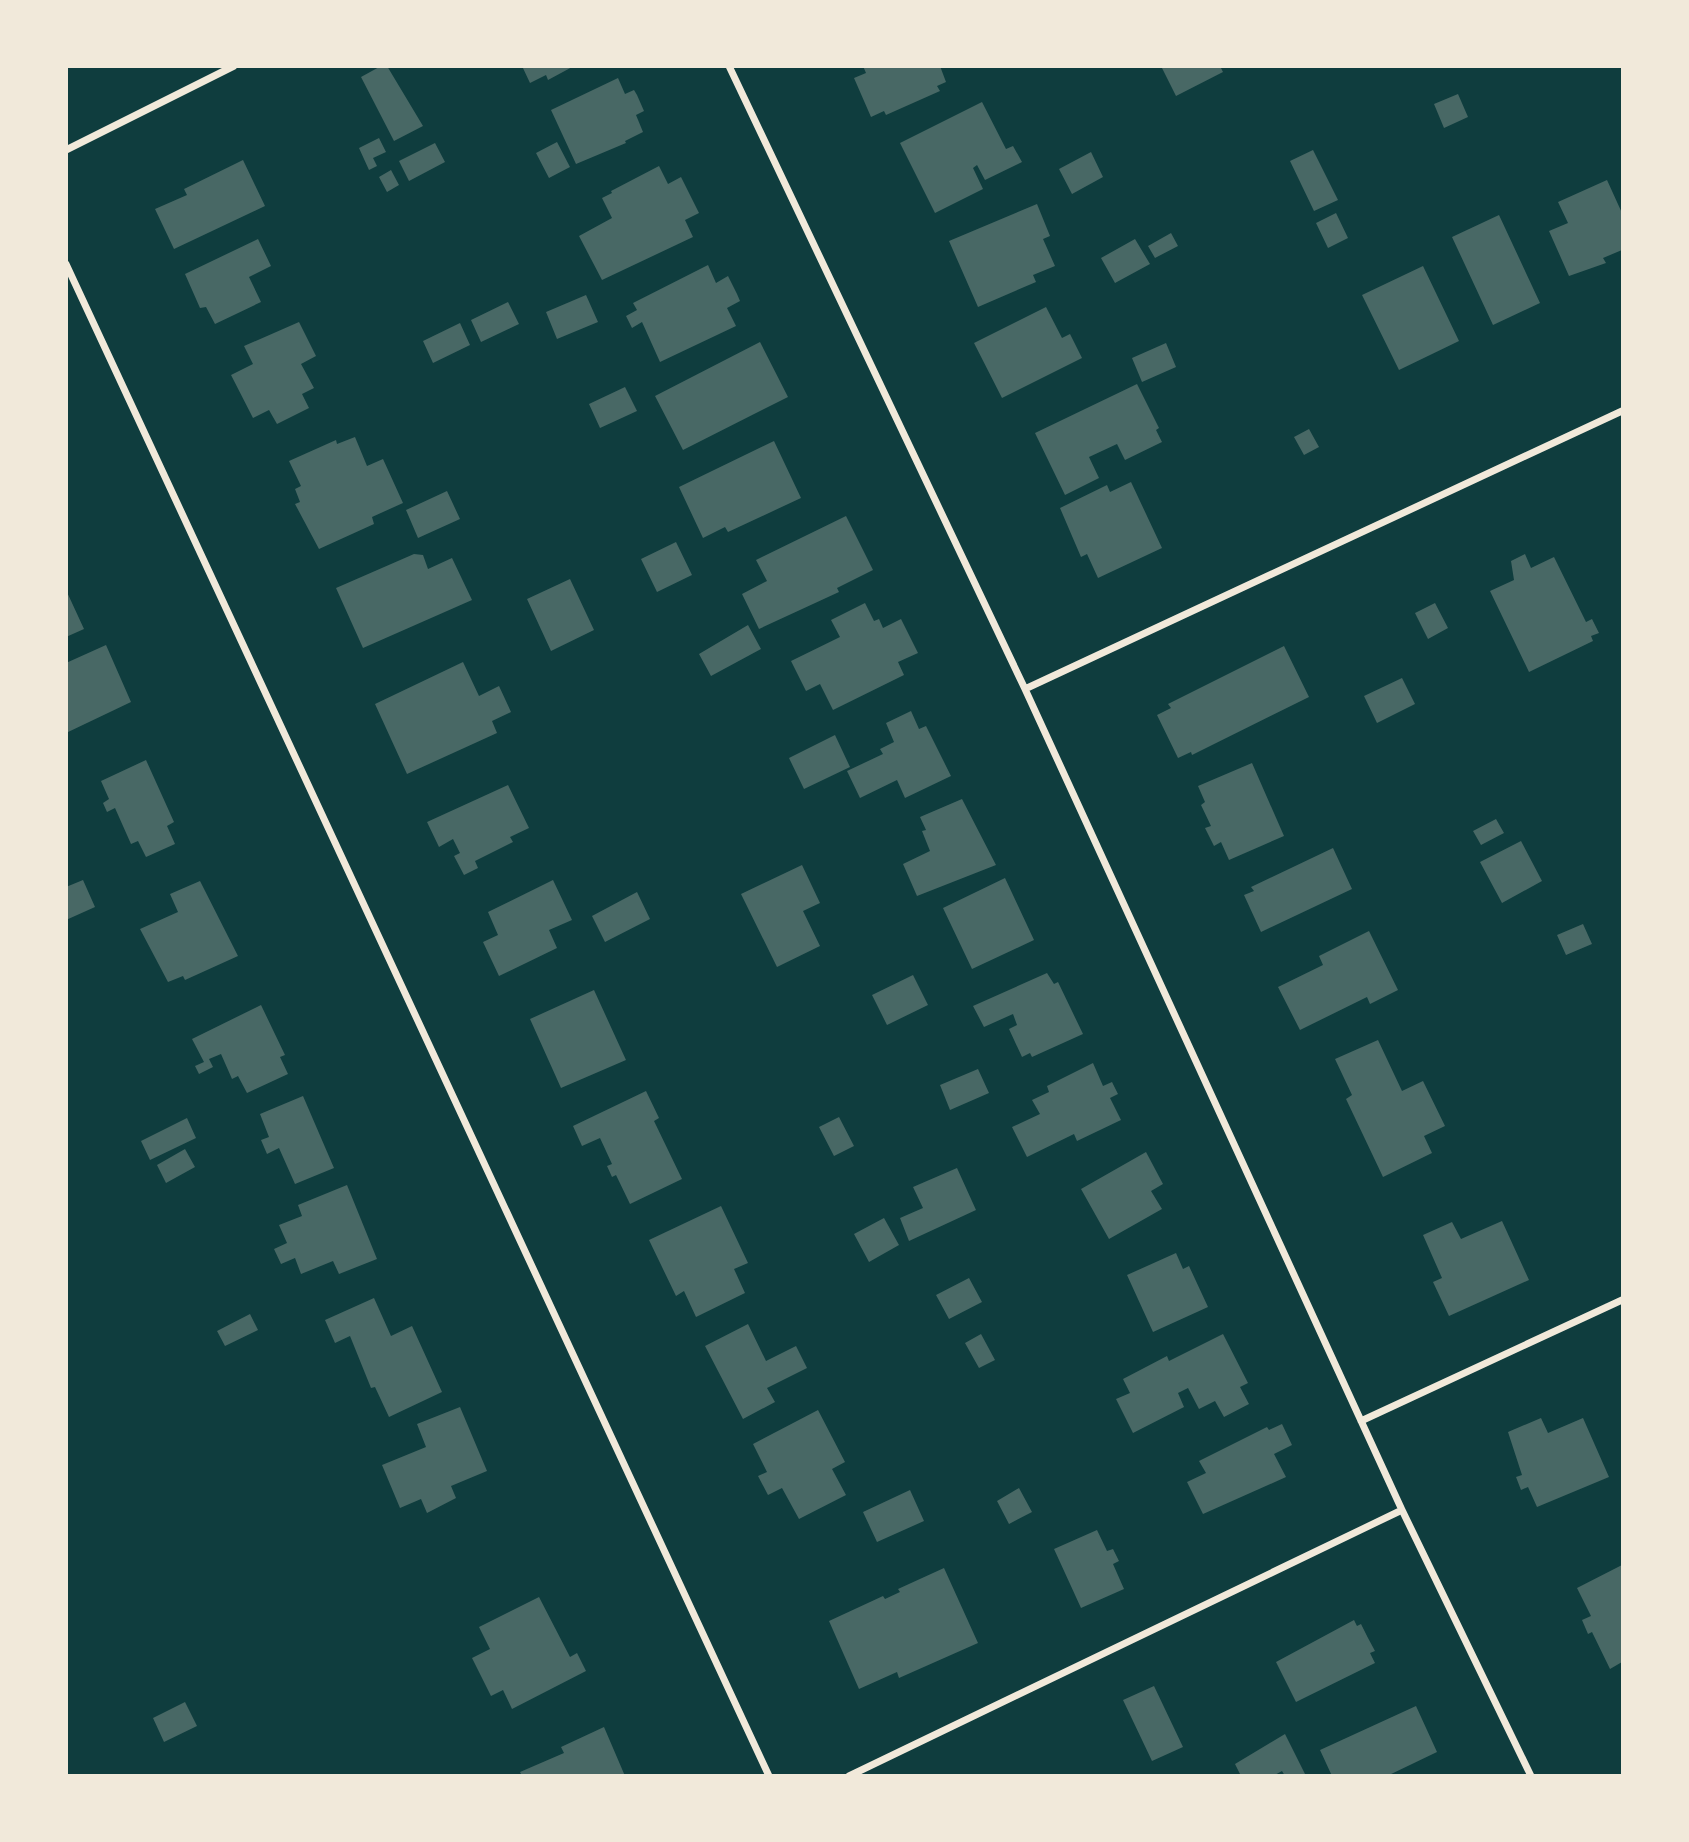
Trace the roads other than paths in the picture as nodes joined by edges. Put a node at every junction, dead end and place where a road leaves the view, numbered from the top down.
1 (234, 66) edge
2 (729, 66) edge
3 (66, 149) edge
4 (66, 264) edge
5 (1622, 411) edge
6 (1025, 689) junction
7 (1622, 1300) edge
8 (1361, 1421) junction
9 (1402, 1510) junction
10 (769, 1776) edge
11 (849, 1776) edge
12 (1531, 1776) edge

1 - 3 street
2 - 6 street
4 - 10 street
5 - 6 street
6 - 8 street
7 - 8 street
8 - 9 street
9 - 11 street
9 - 12 street

